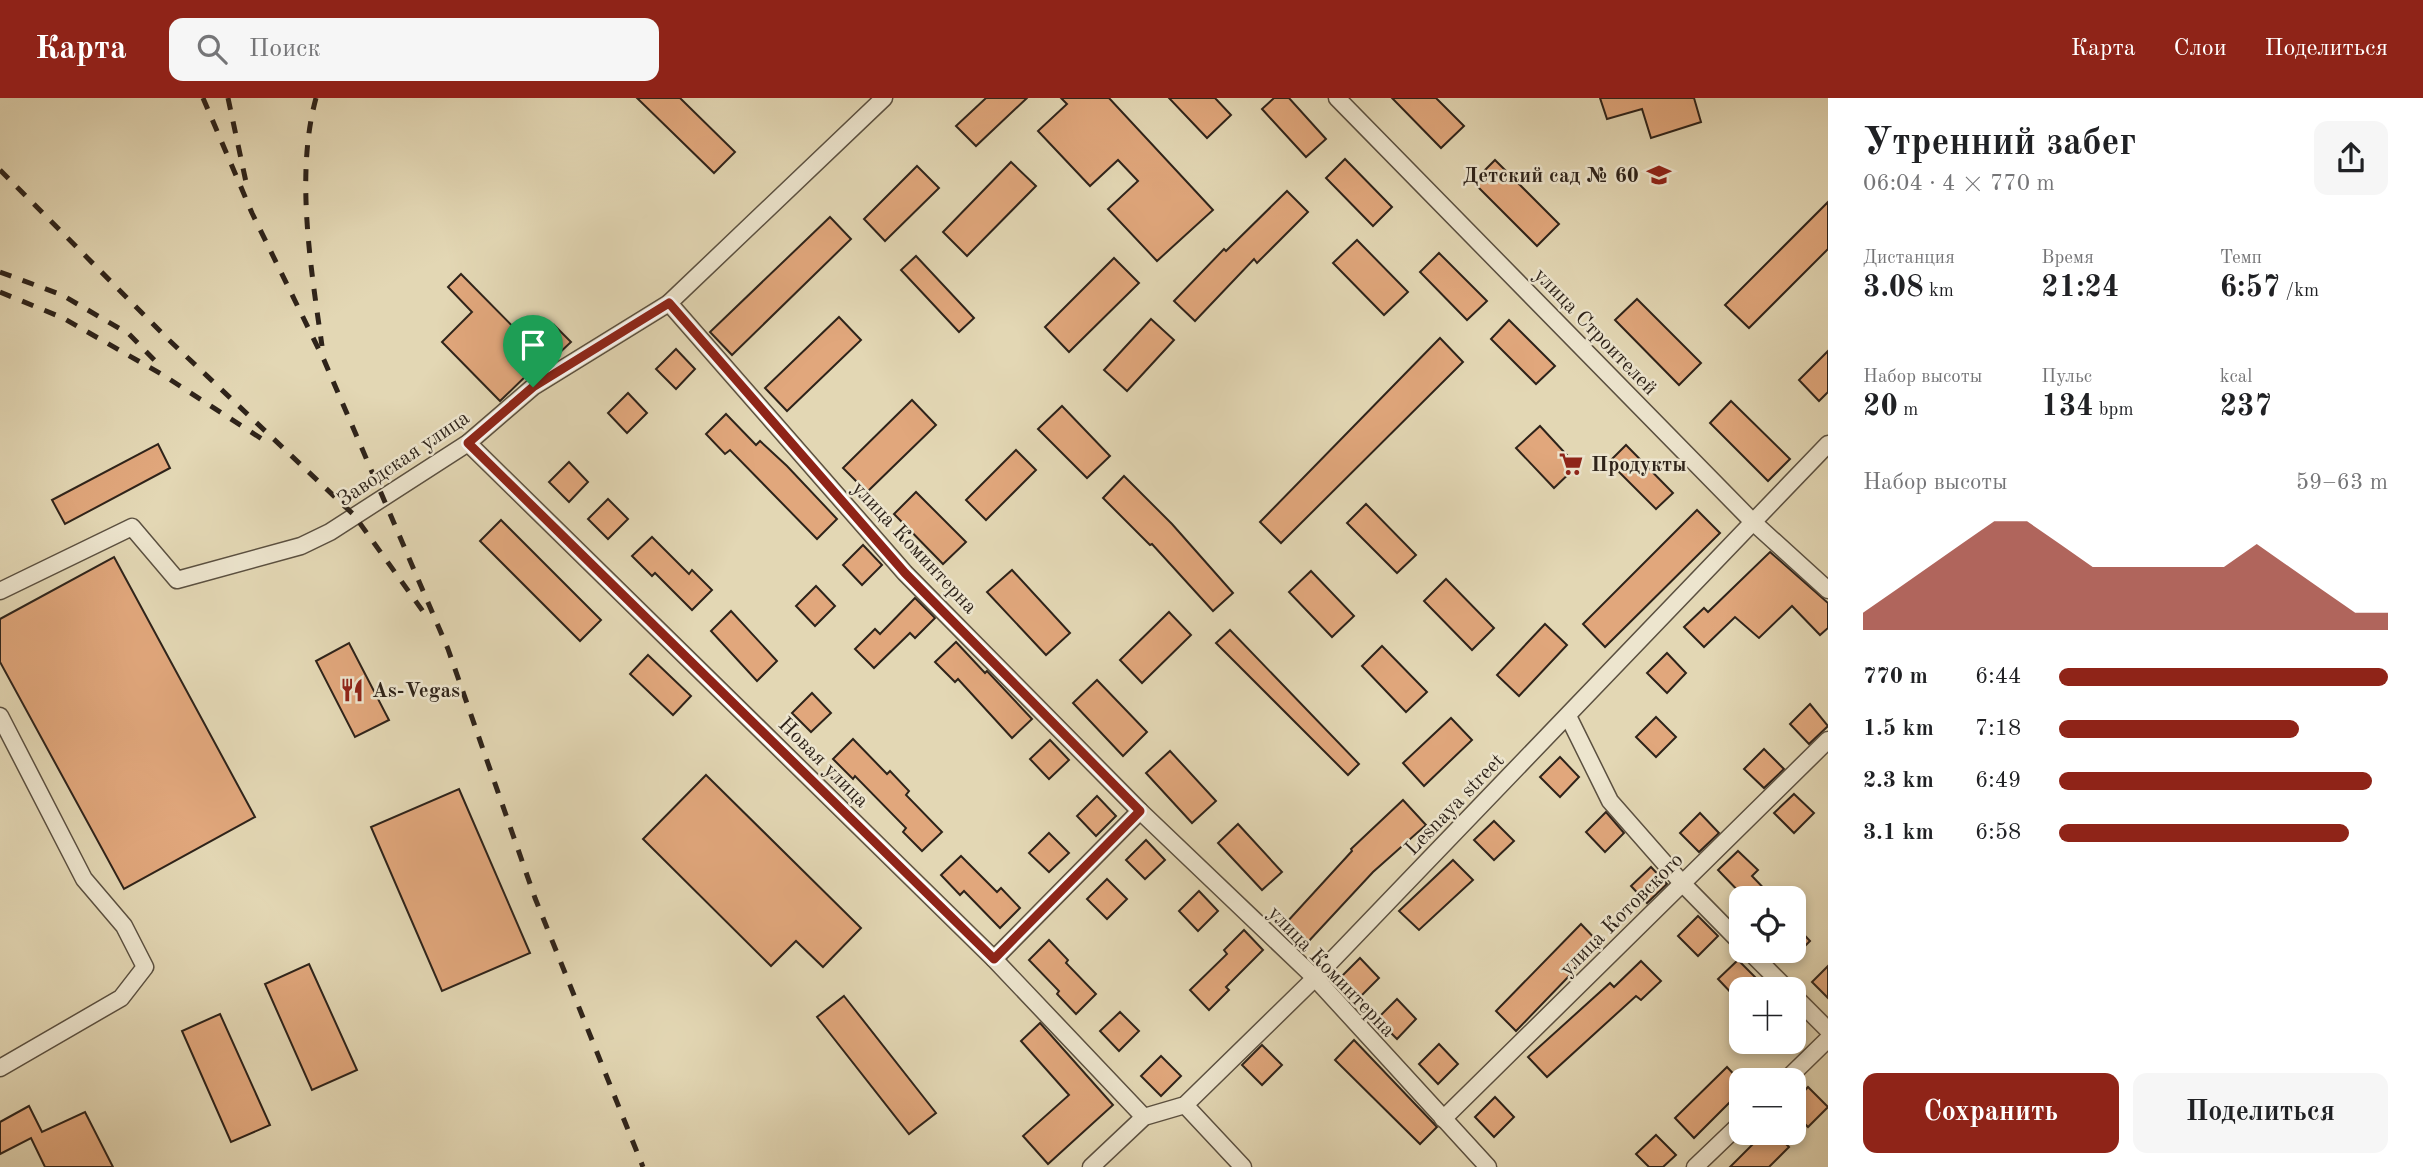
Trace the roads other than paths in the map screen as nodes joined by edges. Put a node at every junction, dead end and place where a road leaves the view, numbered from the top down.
1 (884, 98) edge
2 (1338, 98) edge
3 (669, 303) junction
4 (468, 443) junction
5 (1828, 444) edge
6 (1753, 522) junction
7 (1828, 590) edge
8 (0, 591) edge
9 (0, 716) edge
10 (1568, 716) junction
11 (1828, 740) edge
12 (1140, 811) junction
13 (1682, 883) junction
14 (1729, 931) edge
15 (994, 959) junction
16 (1761, 963) edge
17 (1775, 977) edge
18 (1315, 978) junction
19 (1806, 1008) edge
20 (1828, 1030) edge
21 (1828, 1039) edge
22 (0, 1068) edge
23 (1798, 1068) edge
24 (1185, 1105) junction
25 (1144, 1117) junction
26 (1443, 1119) junction
27 (1729, 1134) edge
28 (1091, 1167) edge
29 (1243, 1167) edge
30 (1488, 1167) edge
31 (1695, 1167) edge

1 - 3 street, Заводская улица
2 - 6 street, улица Строителей
3 - 4 street, Заводская улица
3 - 12 street, улица Коминтерна
4 - 8 street, Заводская улица
4 - 15 street, Новая улица
5 - 6 street, Lesnaya street
6 - 7 street, улица Строителей
6 - 10 street, Lesnaya street
9 - 22 street
10 - 13 street
10 - 18 street, Lesnaya street
11 - 13 street, улица Котовского
12 - 15 street
12 - 18 street, улица Коминтерна
13 - 14 street
13 - 26 street, улица Котовского
15 - 25 street, Новая улица
16 - 17 street
18 - 24 street, Lesnaya street
18 - 26 street, улица Коминтерна
19 - 20 street
21 - 23 street
24 - 25 street, Lesnaya street
24 - 29 street
25 - 28 street, Lesnaya street
26 - 30 street, улица Коминтерна
27 - 31 street

